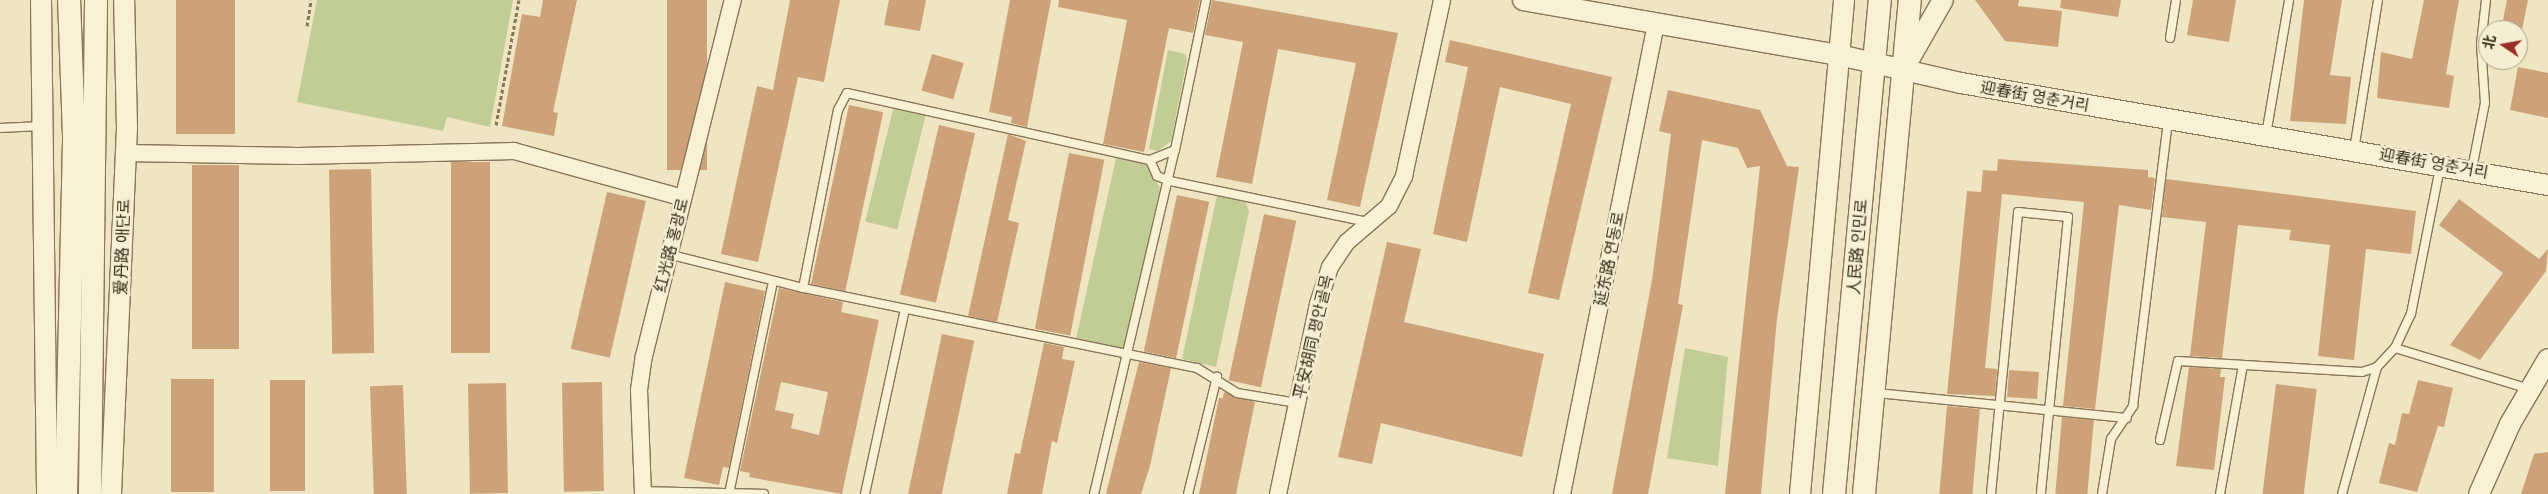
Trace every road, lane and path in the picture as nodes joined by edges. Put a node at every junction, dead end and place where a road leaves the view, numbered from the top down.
1 (41, 0) edge
2 (68, 0) edge
3 (96, 0) edge
4 (124, 0) edge
5 (311, 0) edge
6 (519, 0) edge
7 (734, 0) edge
8 (1206, 0) edge
9 (1442, 0) edge
10 (1523, 0) edge
11 (1844, 0) edge
12 (1880, 0) edge
13 (1910, 0) edge
14 (1943, 0) edge
15 (2176, 0) edge
16 (2289, 0) edge
17 (2378, 0) edge
18 (2486, 0) edge
19 (1656, 23) junction
20 (307, 26) dead end
21 (2170, 38) dead end
22 (1839, 55) junction
23 (1874, 64) junction
24 (1903, 70) junction
25 (2168, 120) junction
26 (496, 125) dead end
27 (42, 126) junction
28 (0, 128) edge
29 (2266, 135) junction
30 (1175, 150) junction
31 (2354, 150) junction
32 (126, 153) junction
33 (1150, 160) junction
34 (2441, 164) junction
35 (2472, 169) junction
36 (1170, 181) junction
37 (2548, 185) edge
38 (683, 198) junction
39 (1370, 222) junction
40 (668, 254) junction
41 (773, 281) junction
42 (803, 288) junction
43 (905, 310) junction
44 (2395, 348) junction
45 (1127, 356) junction
46 (2548, 359) edge
47 (2243, 365) junction
48 (2377, 367) junction
49 (1217, 377) junction
50 (2530, 389) junction
51 (1874, 393) junction
52 (1297, 403) junction
53 (1999, 405) junction
54 (2049, 410) junction
55 (2127, 418) junction
56 (2160, 440) dead end
57 (643, 492) edge
58 (729, 493) edge
59 (47, 494) edge
60 (66, 494) edge
61 (90, 494) edge
62 (111, 494) edge
63 (764, 494) edge
64 (865, 494) edge
65 (1094, 494) edge
66 (1188, 494) edge
67 (1278, 494) edge
68 (1562, 494) edge
69 (1800, 494) edge
70 (1834, 494) edge
71 (1864, 494) edge
72 (1991, 494) edge
73 (2041, 494) edge
74 (2102, 494) edge
75 (2220, 494) edge
76 (2342, 494) edge
77 (2479, 494) edge

1 - 27 street
2 - 60 main road
3 - 61 main road, 爱丹路 애단로
4 - 32 street, 爱丹路 애단로
5 - 20 path
6 - 26 path
7 - 38 street, 红光路 홍광로
8 - 30 lane
9 - 39 street, 平安胡同 평안골목
10 - 19 street, 迎春街 영춘거리
11 - 22 street
12 - 23 main road, 人民路 인민로
13 - 24 main road, 人民路 인민로
14 - 24 street
15 - 21 lane
16 - 29 lane
17 - 31 lane
18 - 35 lane
19 - 22 street, 迎春街 영춘거리
19 - 68 street, 延东路 연동로
22 - 23 street, 迎春街 영춘거리
22 - 69 street
23 - 24 street, 迎春街 영춘거리
23 - 70 main road, 人民路 인민로
24 - 25 street, 迎春街 영춘거리
24 - 51 main road, 人民路 인민로
25 - 29 street, 迎春街 영춘거리
25 - 55 lane
27 - 28 lane
27 - 59 street
29 - 31 street, 迎春街 영춘거리
30 - 33 lane
30 - 36 lane
31 - 34 street, 迎春街 영춘거리
32 - 38 street
32 - 62 street, 爱丹路 애단로
33 - 36 lane
33 - 42 lane
34 - 35 street, 迎春街 영춘거리
34 - 44 lane
35 - 37 street, 迎春街 영춘거리
36 - 39 lane
36 - 45 lane
38 - 40 street, 红光路 홍광로
39 - 52 street, 平安胡同 평안골목
40 - 41 lane
40 - 57 street, 红光路 홍광로
41 - 42 lane
41 - 58 lane
42 - 43 lane
43 - 45 lane
43 - 64 lane
44 - 48 lane
44 - 50 lane
45 - 49 lane
45 - 65 lane
46 - 50 street
47 - 48 lane
47 - 56 lane
47 - 75 lane
48 - 76 lane
49 - 52 lane
49 - 66 lane
50 - 77 street
51 - 53 lane
51 - 71 main road, 人民路 인민로
52 - 67 street, 平安胡同 평안골목
53 - 54 lane
53 - 54 lane
53 - 72 lane
54 - 55 lane
54 - 73 lane
55 - 74 lane
57 - 58 lane
58 - 63 lane

